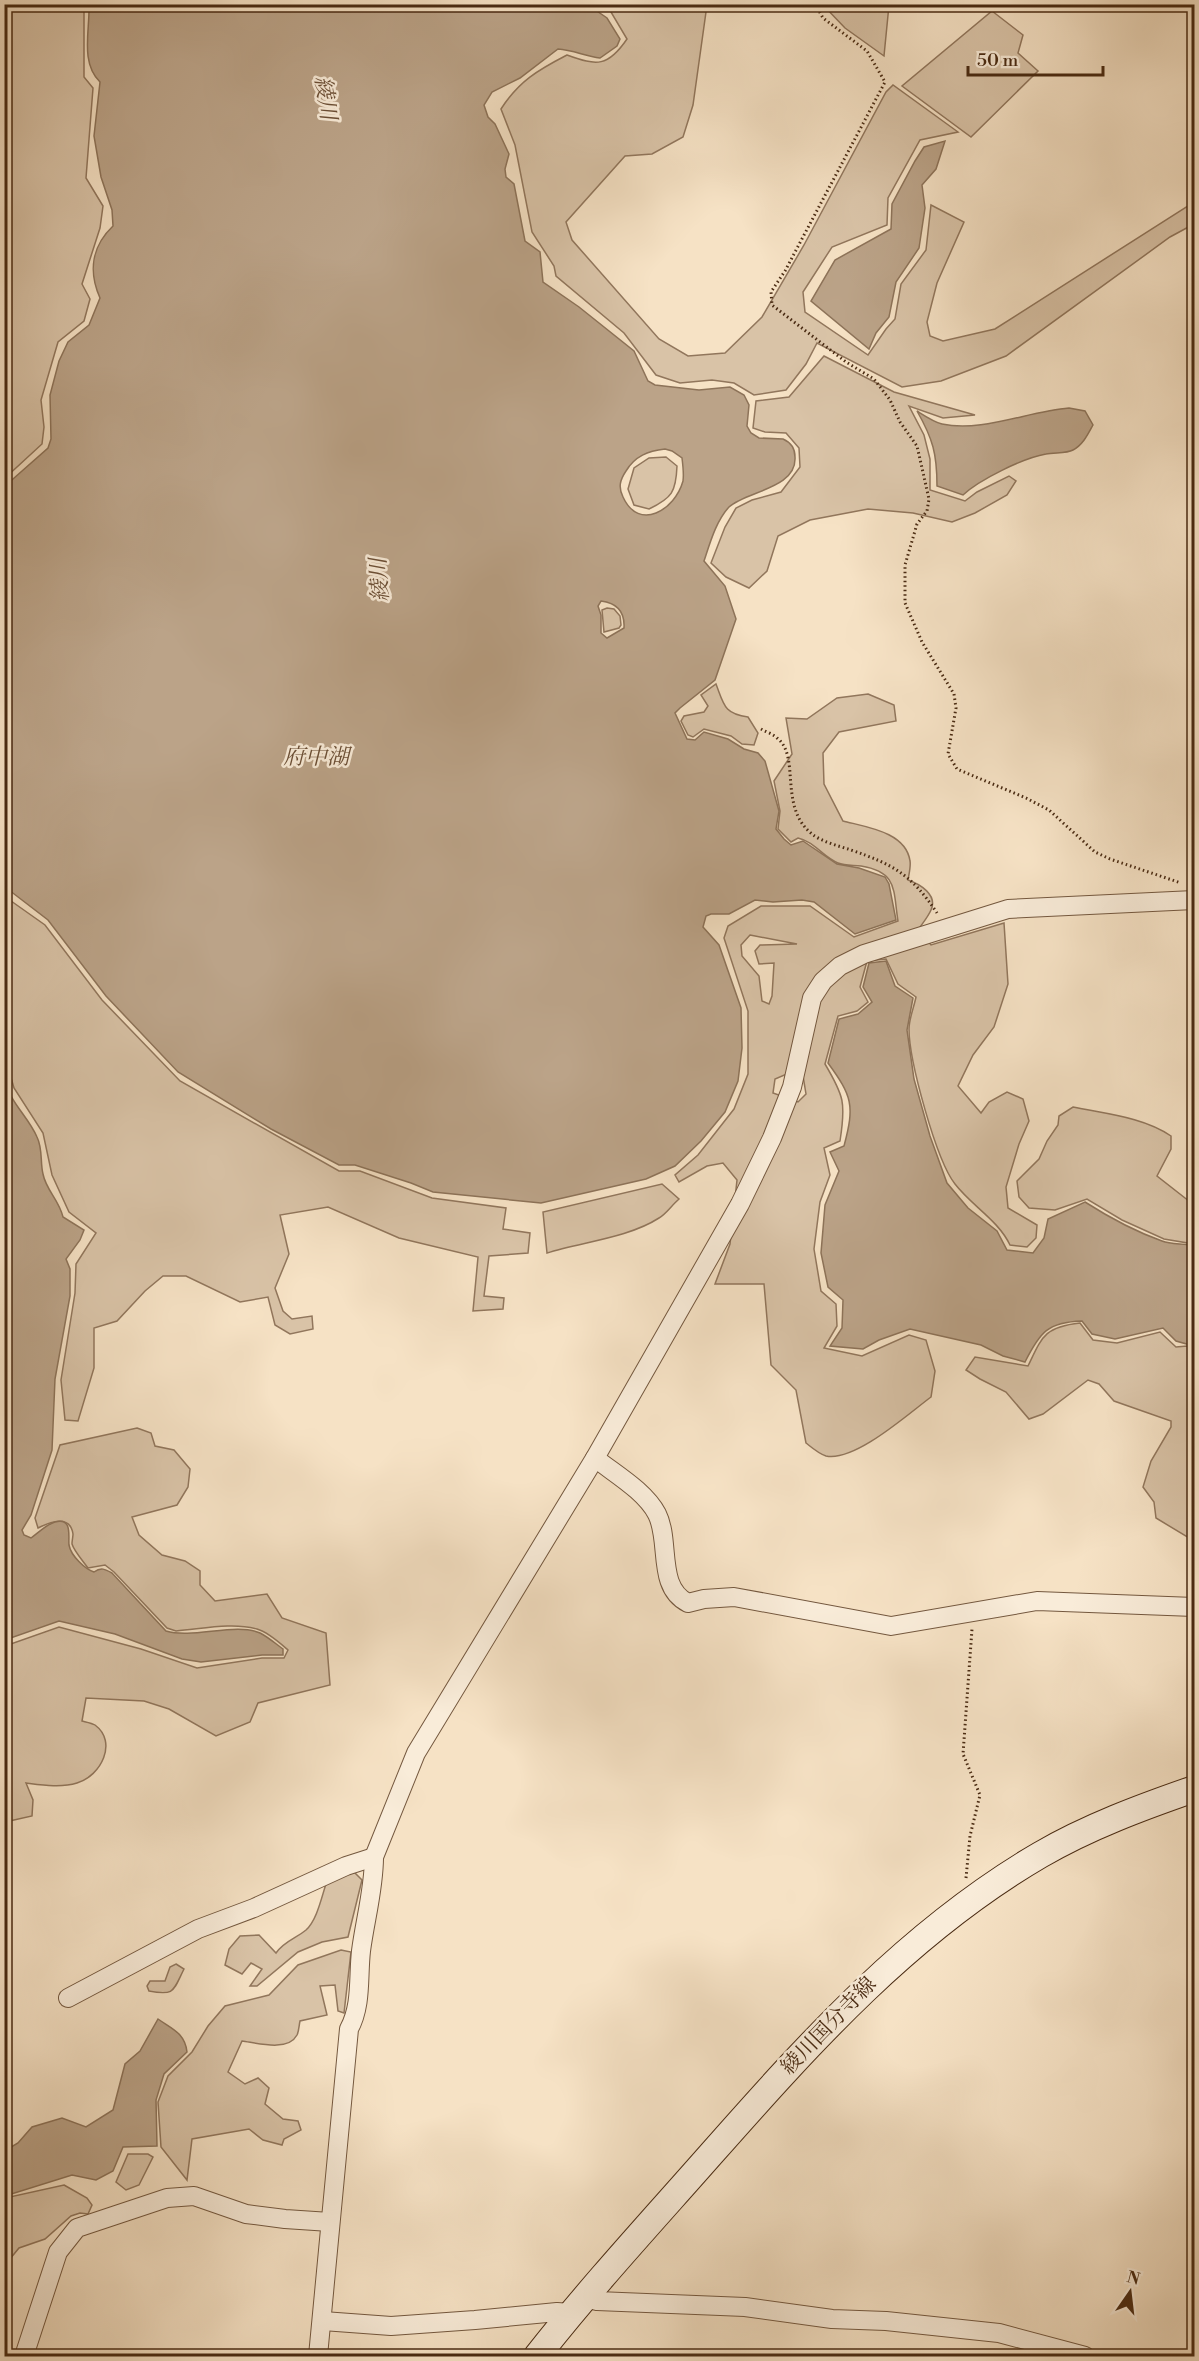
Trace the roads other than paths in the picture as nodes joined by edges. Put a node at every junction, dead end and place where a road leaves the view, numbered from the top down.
1 (1190, 893) edge
2 (595, 1458) junction
3 (1194, 1606) edge
4 (1194, 1789) edge
5 (374, 1857) junction
6 (68, 1998) dead end
7 (330, 2222) junction
8 (578, 2305) junction
9 (322, 2321) junction
10 (24, 2356) edge
11 (318, 2356) edge
12 (537, 2356) edge
13 (1085, 2356) edge

1 - 2 street
2 - 3 street
2 - 5 street
4 - 8 main road, 綾川国分寺線
5 - 6 street
5 - 7 street
7 - 9 street
7 - 10 street
8 - 9 street
8 - 12 main road, 綾川国分寺線
8 - 13 street
9 - 11 street

